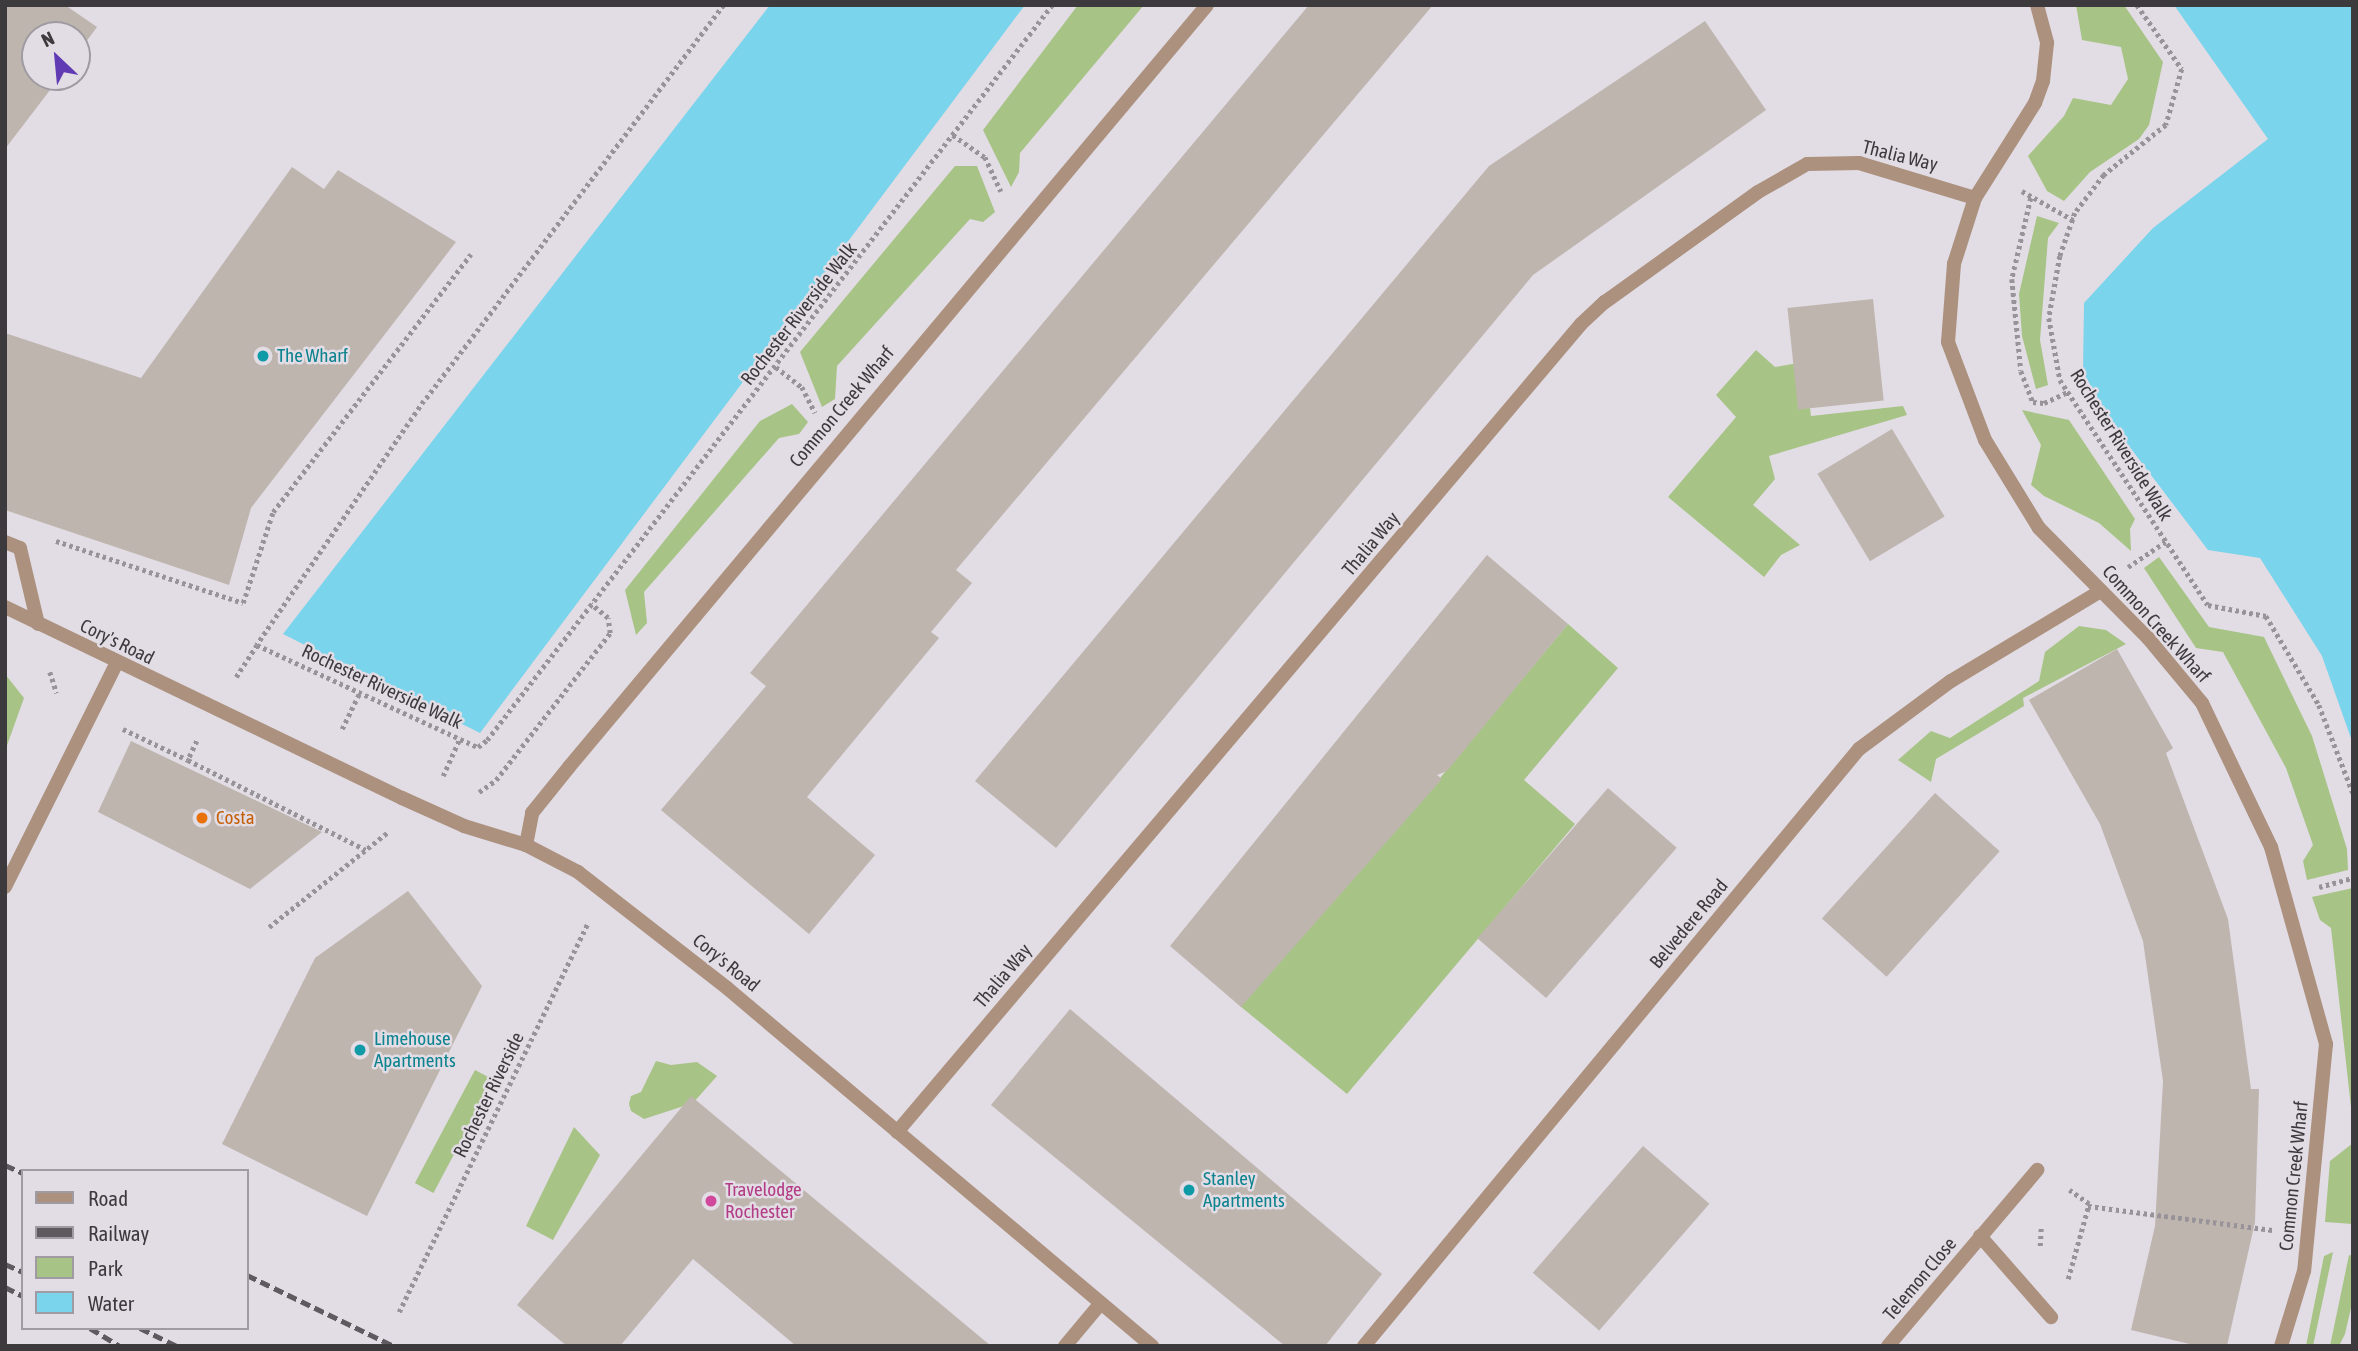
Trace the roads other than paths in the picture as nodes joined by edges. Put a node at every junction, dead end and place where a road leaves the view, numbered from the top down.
1 (1207, 5) edge
2 (2037, 5) edge
3 (1975, 198) junction
4 (5, 542) edge
5 (2101, 591) junction
6 (5, 607) edge
7 (38, 624) junction
8 (116, 664) junction
9 (526, 845) junction
10 (5, 887) edge
11 (897, 1132) junction
12 (2037, 1170) road end
13 (1980, 1236) junction
14 (1101, 1303) junction
15 (2051, 1317) dead end
16 (1065, 1346) edge
17 (1152, 1346) edge
18 (1364, 1346) edge
19 (1888, 1346) edge
20 (2281, 1346) edge

1 - 9 street, Common Creek Wharf
2 - 3 street, Common Creek Wharf
3 - 5 street, Common Creek Wharf
3 - 11 street, Thalia Way
4 - 7 street
5 - 18 street, Belvedere Road
5 - 20 street, Common Creek Wharf
6 - 7 street, Cory's Road
7 - 8 street, Cory's Road
8 - 9 street, Cory's Road
8 - 10 street
9 - 11 street, Cory's Road
11 - 14 street, Cory's Road
12 - 13 street, Telemon Close
13 - 15 street, Telemon Close
13 - 19 street, Telemon Close
14 - 16 street
14 - 17 street, Cory's Road

